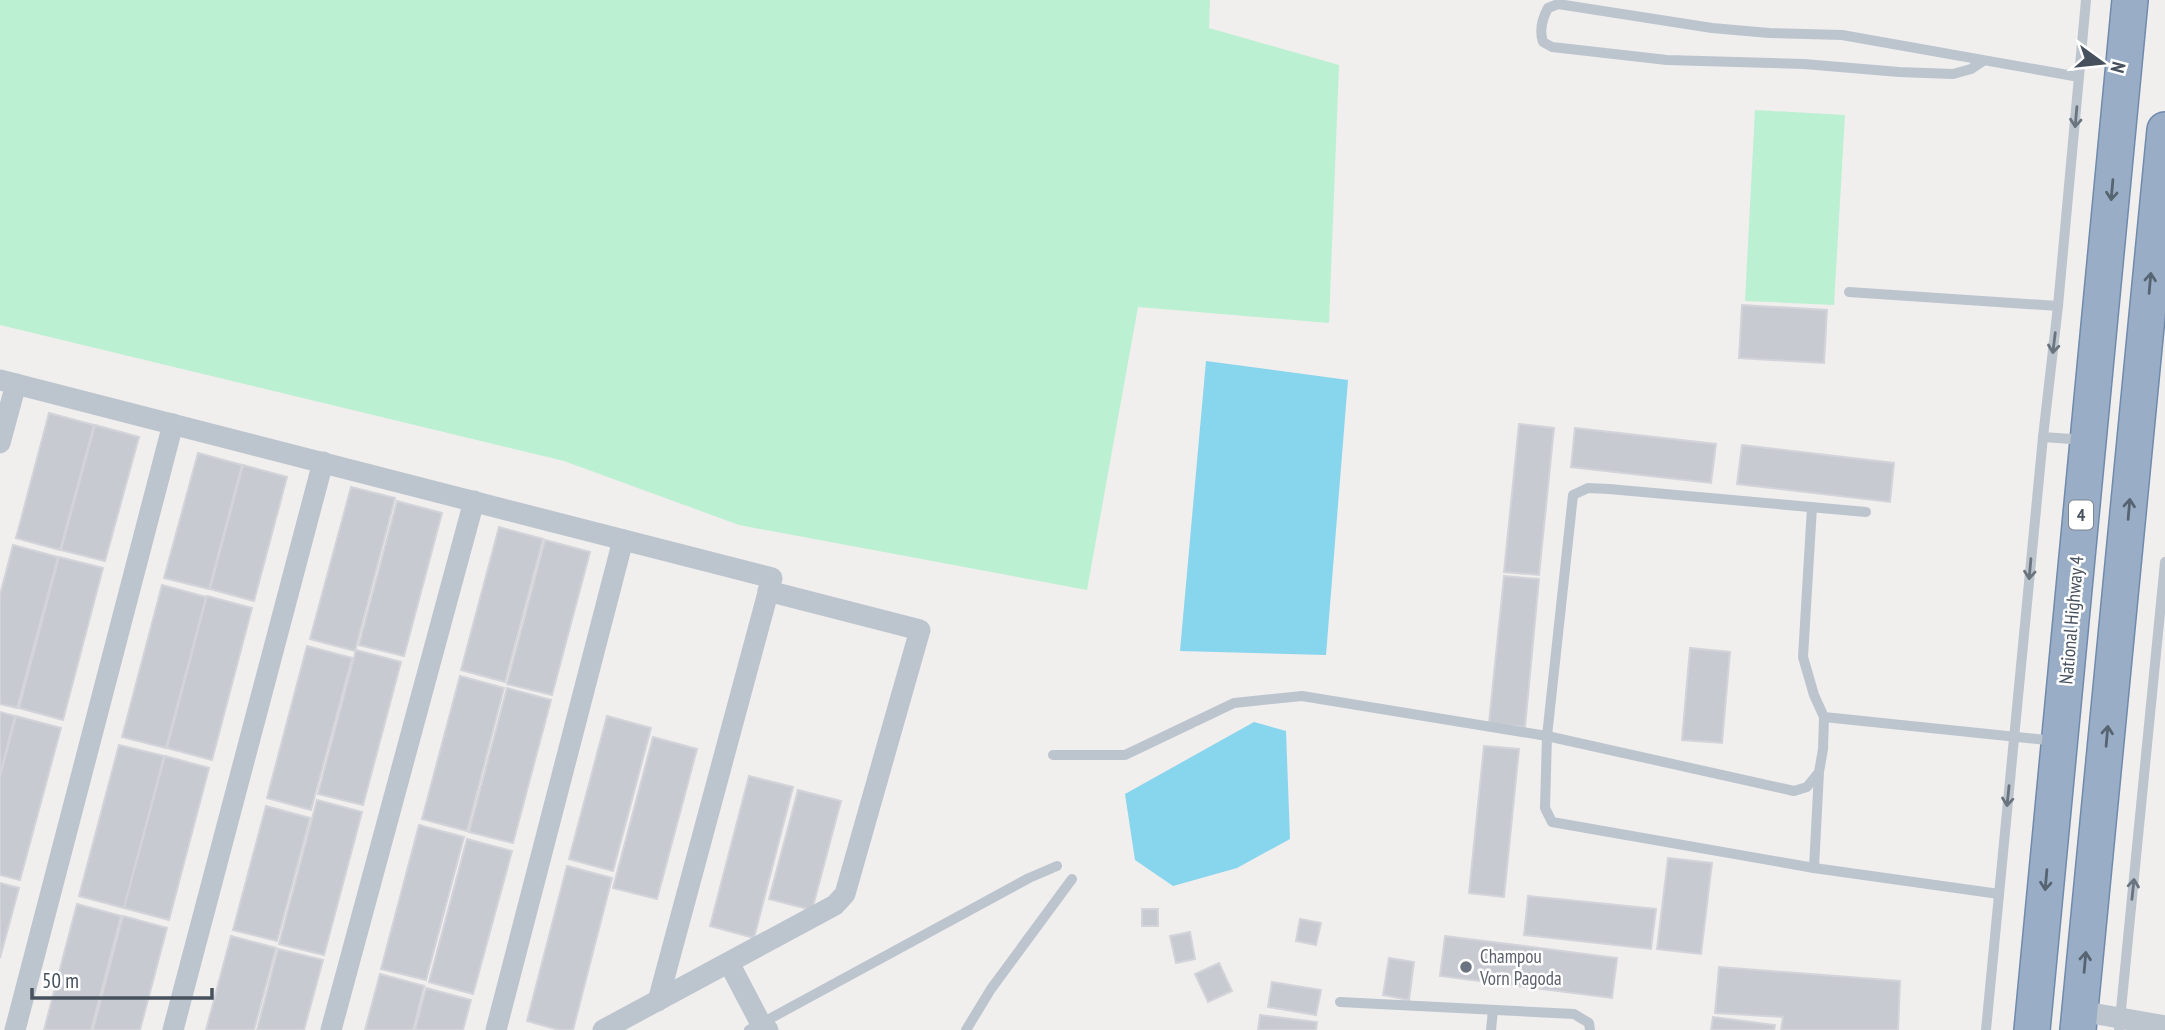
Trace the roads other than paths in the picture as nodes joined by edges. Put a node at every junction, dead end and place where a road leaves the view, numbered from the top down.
1 (2086, 0) edge
2 (2130, 0) edge
3 (1983, 61) junction
4 (2079, 77) junction
5 (2165, 130) edge
6 (1849, 292) dead end
7 (2058, 306) junction
8 (8, 382) edge
9 (173, 424) junction
10 (2043, 437) junction
11 (2088, 440) junction
12 (0, 443) edge
13 (323, 463) junction
14 (474, 501) junction
15 (1812, 507) junction
16 (1866, 512) dead end
17 (623, 540) junction
18 (2165, 562) edge
19 (768, 591) junction
20 (2163, 607) edge
21 (2160, 664) edge
22 (1824, 717) junction
23 (1547, 736) junction
24 (2014, 737) junction
25 (2059, 741) junction
26 (1053, 755) dead end
27 (1819, 772) junction
28 (1057, 866) dead end
29 (1814, 868) junction
30 (1072, 879) dead end
31 (1999, 894) junction
32 (729, 963) junction
33 (658, 1001) junction
34 (1340, 1002) dead end
35 (1493, 1010) junction
36 (2079, 1021) edge
37 (2120, 1025) edge
38 (2165, 1026) edge
39 (759, 1028) edge
40 (15, 1030) edge
41 (173, 1030) edge
42 (331, 1030) edge
43 (496, 1030) edge
44 (603, 1030) edge
45 (966, 1030) edge
46 (1491, 1030) edge
47 (1590, 1030) edge
48 (1986, 1030) edge
49 (2032, 1030) edge

1 - 4 lane
2 -> 11 highway, National Highway 4 / 4
3 - 3 lane
3 - 4 lane
4 -> 7 lane
36 -> 5 highway
6 - 7 lane
7 -> 10 lane
8 - 9 street
8 - 12 street
9 - 13 street
9 - 40 street
10 - 11 lane
10 -> 24 lane
11 - 25 highway, National Highway 4 / 4
13 - 14 street
13 - 41 street
14 - 17 street
14 - 42 street
15 - 16 lane
15 - 22 lane
15 - 23 lane
17 - 19 street
17 - 43 street
18 - 20 lane
19 - 32 street
19 - 33 street
20 - 21 lane
37 -> 21 lane
22 - 24 lane
22 - 27 lane
23 - 26 lane
23 - 27 lane
23 - 29 lane
24 - 25 lane
24 -> 31 lane
25 -> 49 highway, National Highway 4 / 4
27 - 29 lane
28 - 39 lane
29 - 31 lane
30 - 45 lane
31 - 48 lane
32 - 33 street
32 - 39 street
33 - 44 street
34 - 35 lane
35 - 46 lane
35 - 47 lane
36 - 37 street
37 - 38 street

